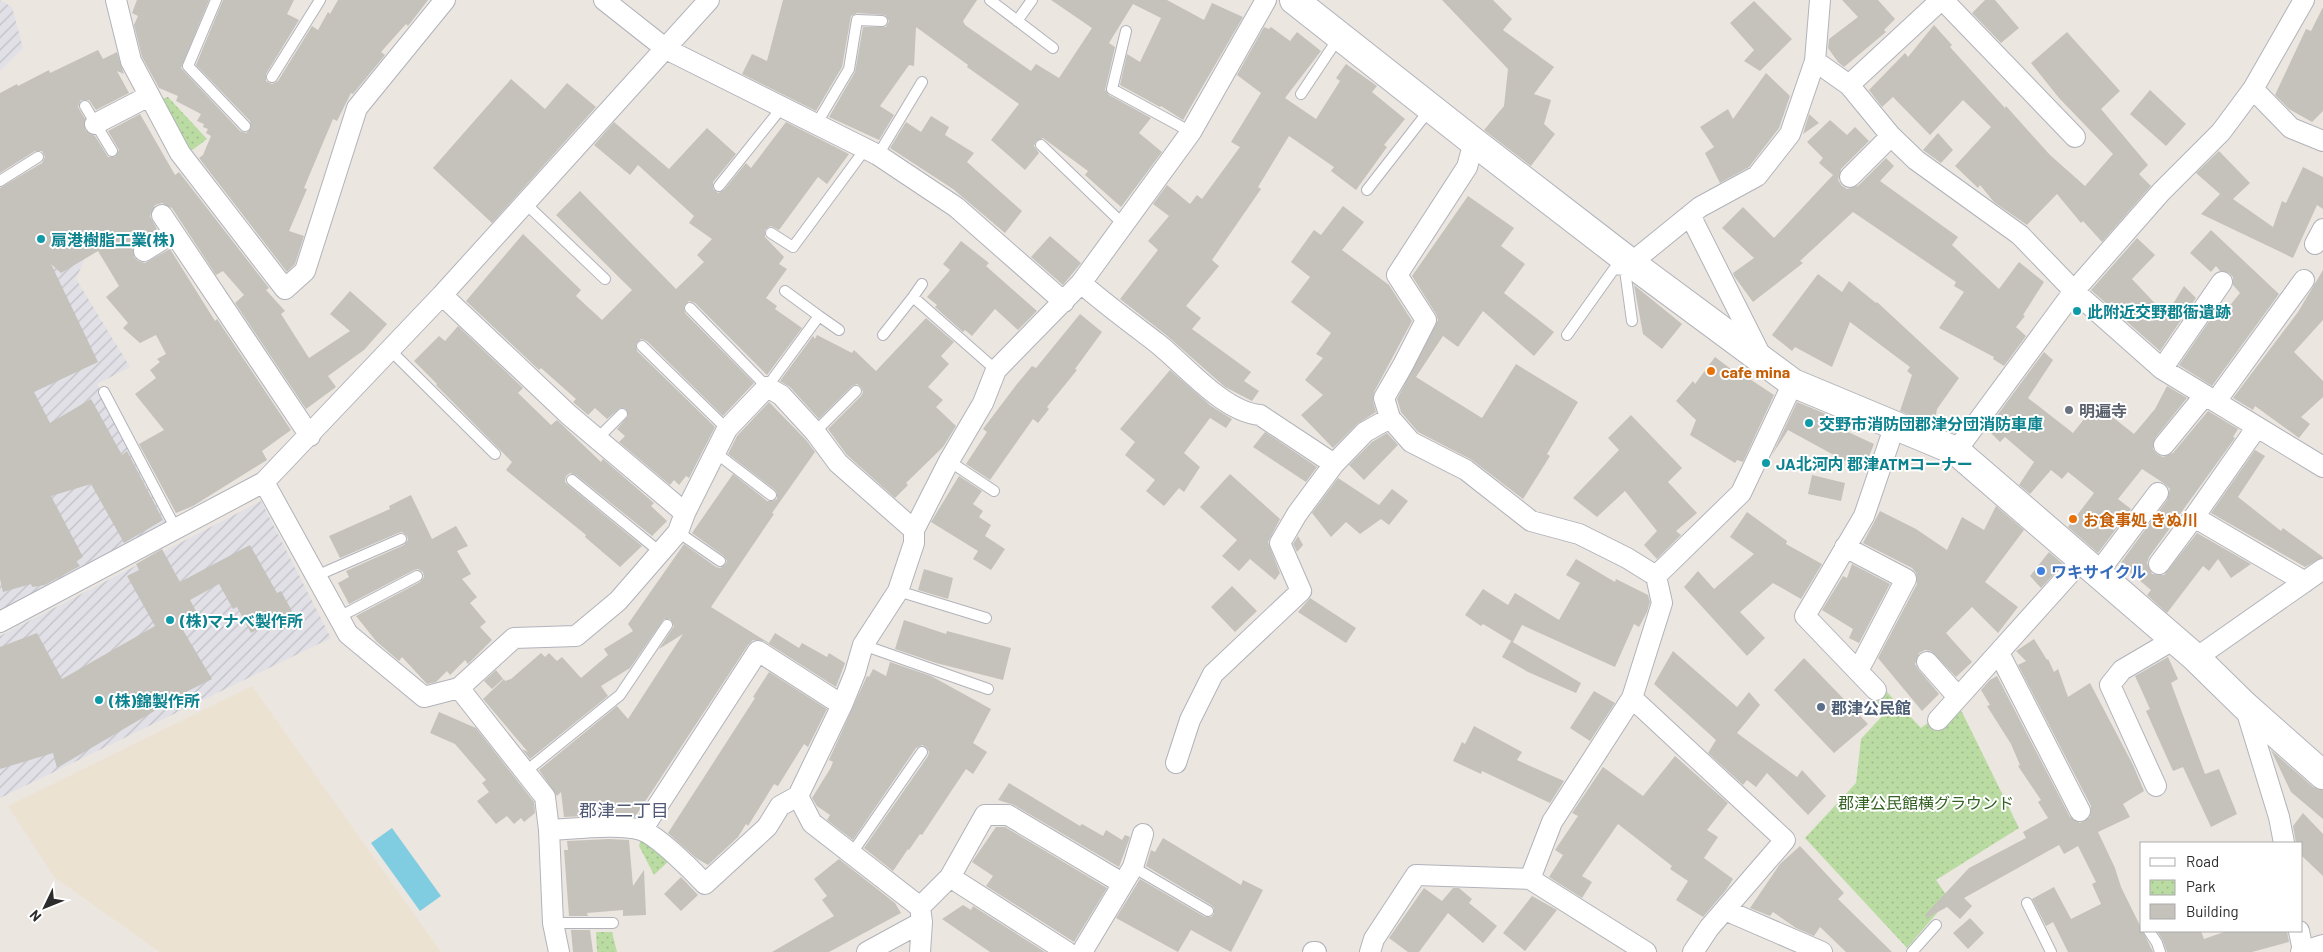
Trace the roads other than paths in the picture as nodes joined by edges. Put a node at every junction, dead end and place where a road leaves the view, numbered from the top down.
1 (116, 0) edge
2 (216, 0) edge
3 (320, 0) edge
4 (445, 0) edge
5 (604, 0) edge
6 (709, 0) edge
7 (990, 0) edge
8 (1032, 0) edge
9 (1266, 0) edge
10 (1294, 0) edge
11 (1820, 0) edge
12 (1942, 0) edge
13 (2304, 0) edge
14 (882, 21) dead end
15 (1017, 21) junction
16 (1126, 31) dead end
17 (1340, 36) junction
18 (1053, 48) dead end
19 (666, 49) junction
20 (1815, 61) junction
21 (272, 77) dead end
22 (922, 82) dead end
23 (1849, 85) junction
24 (2253, 89) junction
25 (1300, 94) dead end
26 (149, 96) junction
27 (85, 106) dead end
28 (783, 106) junction
29 (1430, 108) junction
30 (817, 123) junction
31 (96, 124) junction
32 (246, 126) dead end
33 (1191, 132) junction
34 (1891, 136) junction
35 (2075, 137) dead end
36 (2323, 141) edge
37 (1474, 142) junction
38 (1041, 145) dead end
39 (112, 151) dead end
40 (872, 151) junction
41 (38, 157) dead end
42 (1850, 177) dead end
43 (0, 180) edge
44 (719, 186) dead end
45 (1367, 190) dead end
46 (525, 203) junction
47 (162, 215) dead end
48 (1690, 215) junction
49 (1123, 224) junction
50 (173, 233) junction
51 (771, 233) dead end
52 (144, 250) dead end
53 (1628, 266) junction
54 (605, 279) dead end
55 (2304, 280) dead end
56 (2222, 282) dead end
57 (1081, 283) junction
58 (922, 284) dead end
59 (785, 291) dead end
60 (2074, 291) junction
61 (442, 295) junction
62 (913, 296) junction
63 (1064, 302) junction
64 (690, 308) dead end
65 (819, 316) junction
66 (1632, 321) dead end
67 (839, 330) dead end
68 (1567, 335) dead end
69 (883, 336) dead end
70 (642, 346) dead end
71 (390, 350) junction
72 (1764, 362) junction
73 (2162, 369) junction
74 (996, 370) junction
75 (1793, 383) junction
76 (766, 387) junction
77 (856, 391) dead end
78 (104, 392) dead end
79 (2210, 398) junction
80 (622, 414) dead end
81 (1390, 418) junction
82 (1894, 425) junction
83 (2257, 427) junction
84 (727, 429) junction
85 (814, 432) junction
86 (310, 436) junction
87 (597, 439) junction
88 (2164, 445) dead end
89 (1956, 452) junction
90 (716, 453) junction
91 (495, 454) dead end
92 (949, 461) junction
93 (1334, 464) junction
94 (2323, 467) edge
95 (572, 480) dead end
96 (264, 482) junction
97 (994, 491) dead end
98 (2158, 493) dead end
99 (771, 495) dead end
100 (685, 513) junction
101 (2194, 517) junction
102 (176, 529) junction
103 (914, 530) junction
104 (678, 532) junction
105 (401, 539) dead end
106 (1845, 547) junction
107 (660, 552) junction
108 (720, 561) dead end
109 (2159, 564) dead end
110 (2089, 567) junction
111 (2323, 569) edge
112 (316, 576) junction
113 (417, 576) dead end
114 (1656, 576) junction
115 (2305, 582) junction
116 (898, 591) junction
117 (339, 617) junction
118 (986, 618) dead end
119 (0, 622) edge
120 (667, 625) dead end
121 (2174, 640) junction
122 (863, 645) junction
123 (1999, 653) junction
124 (2196, 658) junction
125 (1927, 662) dead end
126 (1858, 671) junction
127 (459, 688) junction
128 (988, 689) dead end
129 (1876, 690) dead end
130 (1958, 697) junction
131 (1632, 698) junction
132 (2244, 705) junction
133 (842, 706) junction
134 (1938, 720) dead end
135 (922, 752) dead end
136 (1176, 763) dead end
137 (525, 772) junction
138 (2323, 775) edge
139 (2156, 786) dead end
140 (798, 796) junction
141 (2080, 811) dead end
142 (549, 830) junction
143 (642, 830) junction
144 (1143, 834) dead end
145 (2284, 842) edge
146 (852, 852) junction
147 (1127, 875) junction
148 (950, 877) junction
149 (1530, 879) junction
150 (2027, 903) dead end
151 (1725, 910) junction
152 (1208, 911) dead end
153 (921, 915) junction
154 (553, 923) junction
155 (614, 923) dead end
156 (1936, 925) dead end
157 (2150, 932) edge
158 (2299, 932) edge
159 (2323, 945) edge
160 (559, 952) edge
161 (867, 952) edge
162 (920, 952) edge
163 (1068, 952) edge
164 (1082, 952) edge
165 (1370, 952) edge
166 (1646, 952) edge
167 (1693, 952) edge
168 (1822, 952) edge
169 (1912, 952) edge
170 (2051, 952) edge
171 (2160, 952) edge
172 (2302, 952) edge

1 - 26 street
2 - 32 lane
3 - 21 lane
4 - 26 street
5 - 19 street
6 - 19 street
7 - 15 lane
8 - 15 lane
9 - 33 street
10 - 17 street
11 - 20 street
12 - 23 street
12 - 35 street
13 - 24 street
14 - 30 lane
15 - 18 lane
16 - 33 lane
17 - 25 lane
17 - 29 street
19 - 28 street
19 - 46 street
20 - 23 street
20 - 48 street
22 - 40 lane
23 - 34 street
24 - 36 street
24 - 60 street
26 - 31 street
27 - 31 lane
28 - 30 street
28 - 44 lane
29 - 37 street
29 - 45 lane
30 - 40 street
31 - 39 lane
33 - 49 street
34 - 42 street
34 - 60 street
37 - 53 street
37 - 81 street
38 - 49 lane
40 - 51 lane
40 - 63 street
41 - 43 lane
46 - 54 lane
46 - 61 street
47 - 50 street
48 - 53 street
48 - 72 street
49 - 57 street
50 - 52 street
50 - 86 street
53 - 66 lane
53 - 68 lane
53 - 72 street
55 - 79 street
56 - 73 street
57 - 63 street
57 - 93 street
58 - 62 lane
59 - 65 lane
60 - 73 street
60 - 89 street
61 - 71 street
61 - 87 street
62 - 69 lane
62 - 74 lane
63 - 74 street
64 - 76 lane
65 - 67 lane
65 - 76 lane
70 - 84 lane
71 - 86 street
71 - 91 lane
72 - 75 street
73 - 79 street
74 - 92 street
75 - 82 street
75 - 114 street
76 - 84 street
76 - 85 street
77 - 85 lane
78 - 102 lane
79 - 83 street
79 - 88 street
80 - 87 lane
81 - 93 street
81 - 114 street
82 - 89 street
82 - 106 street
83 - 94 street
83 - 101 street
84 - 90 street
85 - 103 street
86 - 96 street
87 - 100 street
89 - 110 street
90 - 99 lane
90 - 100 street
92 - 97 lane
92 - 103 street
93 - 136 street
95 - 107 lane
96 - 102 street
96 - 112 street
98 - 110 street
100 - 104 street
101 - 109 street
101 - 115 street
102 - 119 street
103 - 116 street
104 - 107 street
104 - 108 lane
105 - 112 lane
106 - 126 street
106 - 126 street
107 - 127 street
110 - 121 street
110 - 123 street
111 - 115 street
112 - 117 street
113 - 117 lane
114 - 131 street
115 - 124 street
116 - 118 lane
116 - 122 street
117 - 127 street
120 - 137 lane
121 - 124 street
121 - 139 street
122 - 128 lane
122 - 133 street
123 - 130 street
123 - 141 street
124 - 132 street
125 - 130 street
126 - 129 street
127 - 137 street
130 - 134 street
131 - 149 street
131 - 151 street
132 - 138 street
132 - 145 street
133 - 140 street
133 - 143 street
135 - 146 lane
137 - 142 street
140 - 143 street
140 - 146 street
142 - 143 street
142 - 154 street
144 - 147 street
146 - 153 street
147 - 148 street
147 - 152 lane
147 - 164 street
148 - 153 street
148 - 163 street
149 - 165 street
149 - 166 street
150 - 170 lane
151 - 167 street
151 - 168 street
153 - 161 street
153 - 162 street
154 - 155 lane
154 - 160 street
156 - 169 lane
157 - 171 lane
158 - 172 street
159 - 172 street

